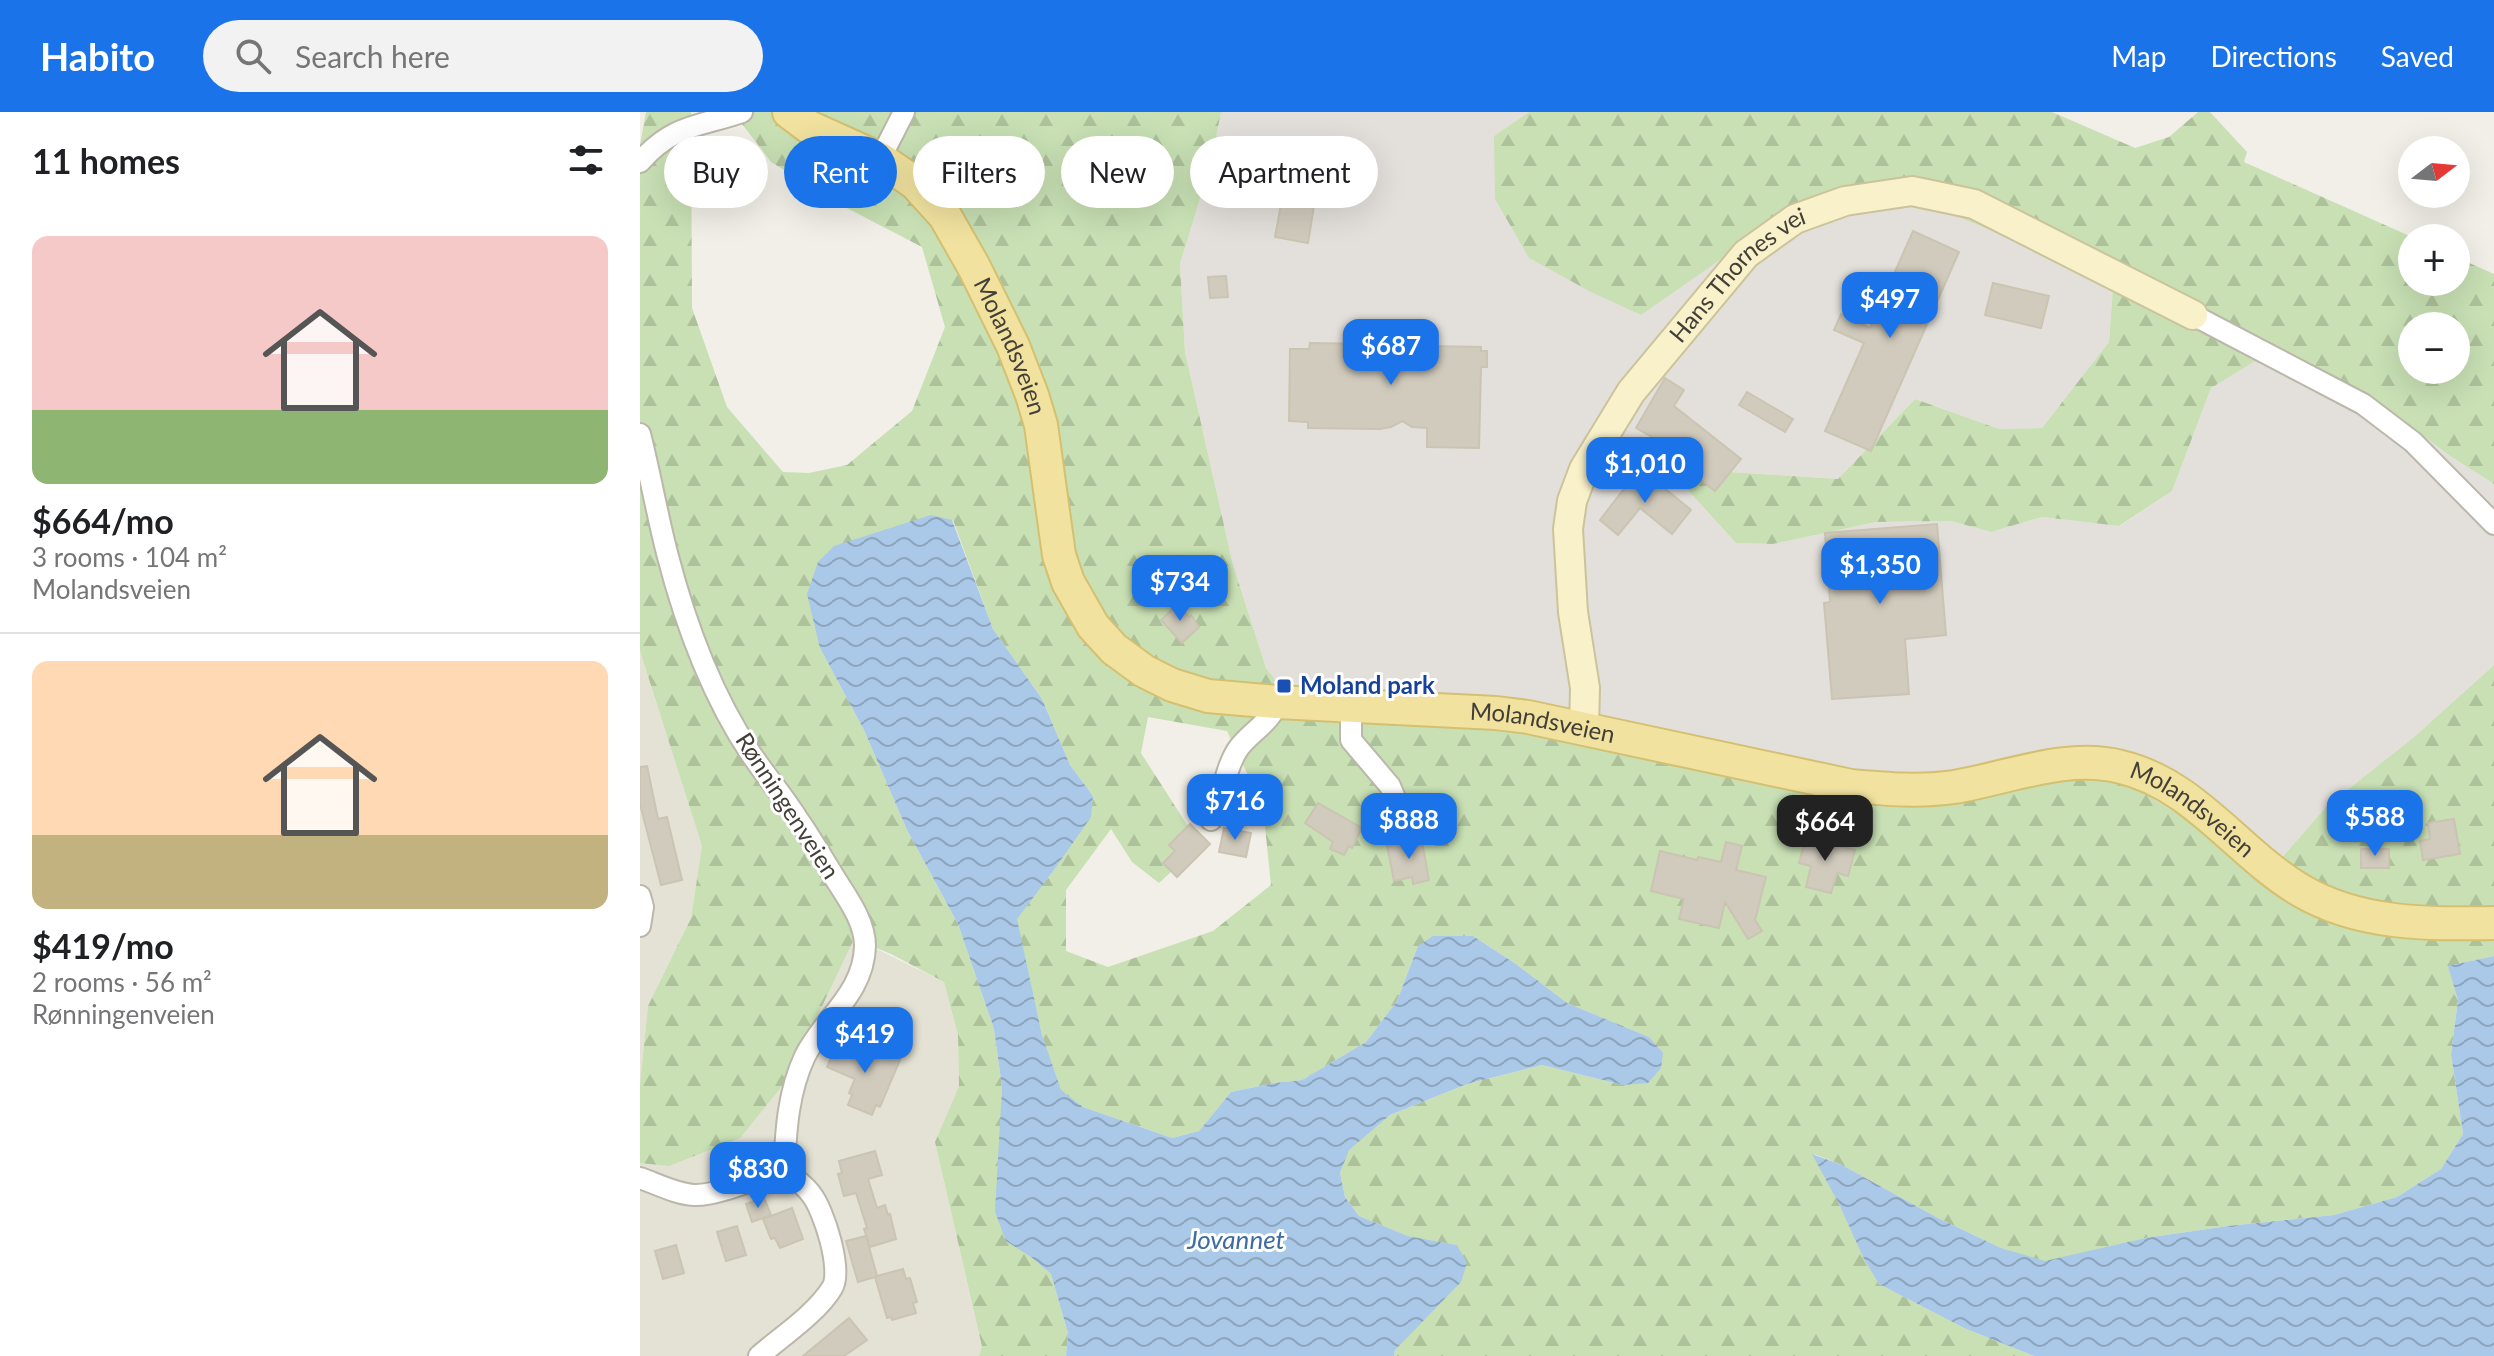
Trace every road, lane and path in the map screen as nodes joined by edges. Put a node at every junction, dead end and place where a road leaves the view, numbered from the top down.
1 (742, 112) edge
2 (789, 112) edge
3 (904, 112) edge
4 (829, 136) edge
5 (892, 136) edge
6 (640, 162) edge
7 (897, 171) edge
8 (2193, 315) joint
9 (640, 434) edge
10 (2494, 524) edge
11 (1277, 702) junction
12 (1351, 705) junction
13 (1584, 728) junction
14 (1211, 820) dead end
15 (1405, 822) dead end
16 (640, 896) edge
17 (2494, 923) edge
18 (640, 926) edge
19 (784, 1169) junction
20 (640, 1178) edge
21 (759, 1356) edge

1 - 6 street
2 - 4 main road, Molandsveien
3 - 5 street
7 - 11 main road, Molandsveien
8 - 10 street
8 - 13 street, Hans Thornes vei
9 - 19 street, Rønningenveien
11 - 12 main road, Molandsveien
11 - 14 street
12 - 13 main road, Molandsveien
12 - 15 street
13 - 17 main road, Molandsveien
16 - 18 street
19 - 20 street
19 - 21 street

